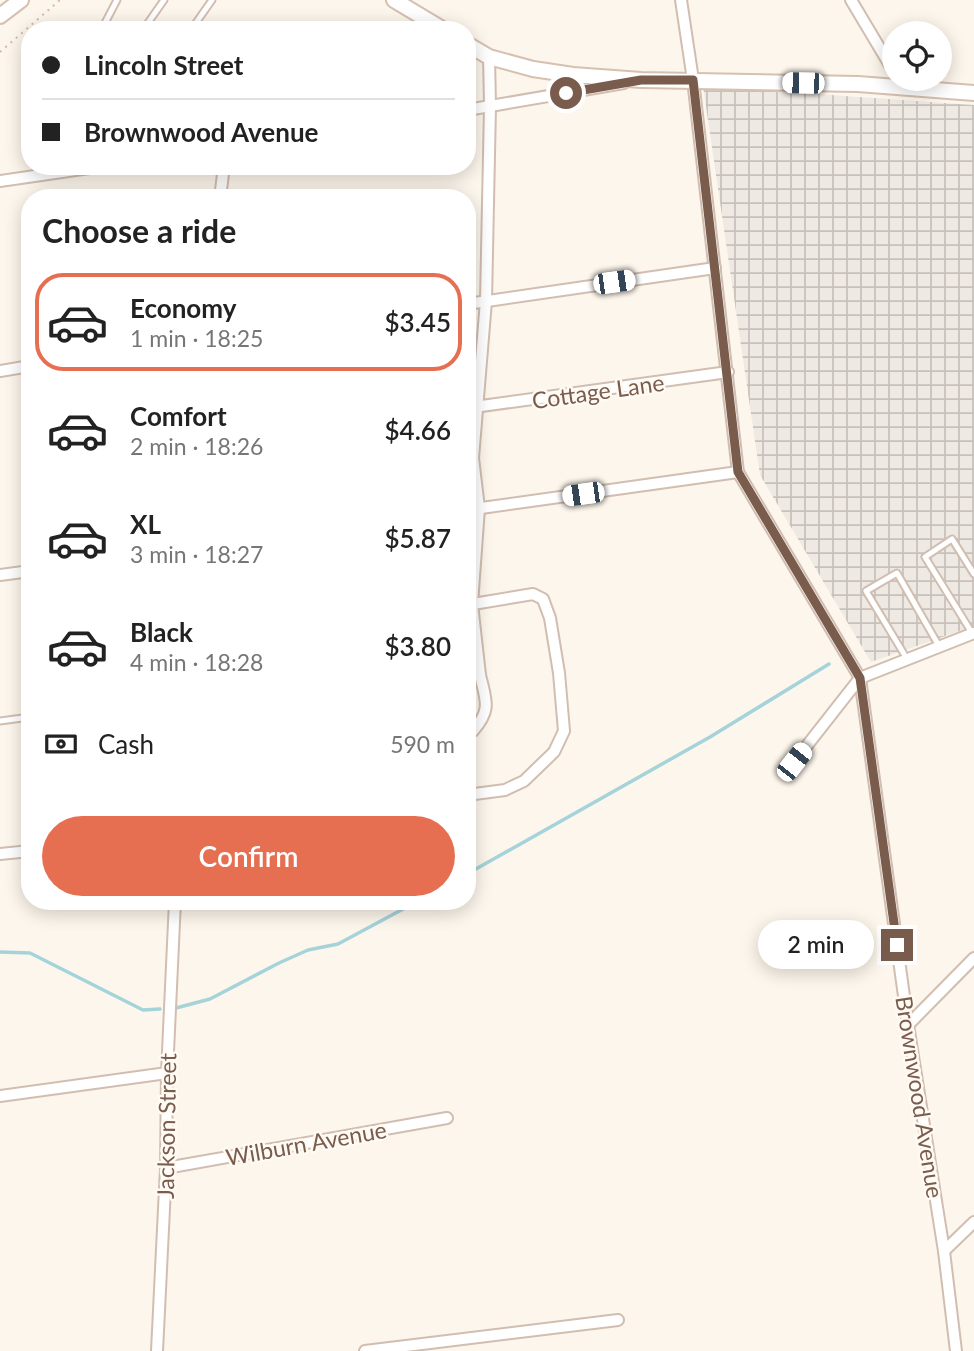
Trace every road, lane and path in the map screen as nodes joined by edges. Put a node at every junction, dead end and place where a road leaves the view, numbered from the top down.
1 (21, 0) edge
2 (60, 0) edge
3 (117, 0) edge
4 (164, 0) edge
5 (212, 0) edge
6 (394, 0) edge
7 (681, 0) edge
8 (852, 0) edge
9 (0, 16) edge
10 (36, 21) edge
11 (106, 21) edge
12 (149, 21) edge
13 (197, 21) edge
14 (429, 21) edge
15 (21, 34) edge
16 (476, 49) edge
17 (882, 51) edge
18 (0, 52) edge
19 (489, 57) junction
20 (641, 80) junction
21 (693, 80) junction
22 (882, 84) edge
23 (952, 90) edge
24 (974, 93) edge
25 (491, 106) junction
26 (476, 108) edge
27 (41, 175) edge
28 (0, 181) edge
29 (715, 268) junction
30 (486, 301) junction
31 (476, 303) edge
32 (21, 368) edge
33 (0, 371) edge
34 (728, 372) junction
35 (476, 377) edge
36 (476, 407) edge
37 (738, 472) junction
38 (476, 509) edge
39 (21, 572) edge
40 (974, 574) edge
41 (0, 575) edge
42 (476, 604) edge
43 (973, 633) edge
44 (476, 643) edge
45 (939, 646) junction
46 (907, 659) junction
47 (476, 675) edge
48 (481, 675) junction
49 (860, 678) junction
50 (21, 718) edge
51 (0, 721) edge
52 (476, 727) edge
53 (794, 762) dead end
54 (476, 794) edge
55 (21, 851) edge
56 (0, 854) edge
57 (175, 910) edge
58 (974, 958) edge
59 (908, 1025) junction
60 (167, 1073) junction
61 (0, 1096) edge
62 (447, 1118) dead end
63 (166, 1168) junction
64 (974, 1222) edge
65 (944, 1251) junction
66 (618, 1320) dead end
67 (157, 1351) edge
68 (365, 1351) edge
69 (956, 1351) edge

1 - 9 street
2 - 10 path
3 - 11 lane
4 - 12 lane
5 - 13 lane
6 - 14 street
7 - 21 street, Brownwood Avenue
8 - 17 street
15 - 18 path
16 - 19 street
19 - 20 street
19 - 25 street
20 - 21 street
20 - 25 street
21 - 22 street
21 - 29 street, Brownwood Avenue
23 - 24 street
25 - 26 street
25 - 30 street
27 - 28 street
29 - 30 street
29 - 34 street, Brownwood Avenue
30 - 31 street
30 - 35 street
32 - 33 street
34 - 36 street, Cottage Lane
34 - 37 street, Brownwood Avenue
37 - 38 street
37 - 49 street, Brownwood Avenue
39 - 41 street
40 - 43 lane
42 - 54 street
43 - 45 street
44 - 48 street
45 - 46 street
45 - 46 lane
46 - 49 street
47 - 48 street
48 - 52 street
49 - 53 street
49 - 59 street, Brownwood Avenue
50 - 51 lane
55 - 56 street
57 - 60 street, Jackson Street
58 - 59 street
59 - 65 street, Brownwood Avenue
60 - 61 street
60 - 63 street, Jackson Street
62 - 63 street, Wilburn Avenue
63 - 67 street, Jackson Street
64 - 65 street
65 - 69 street, Brownwood Avenue
66 - 68 street

